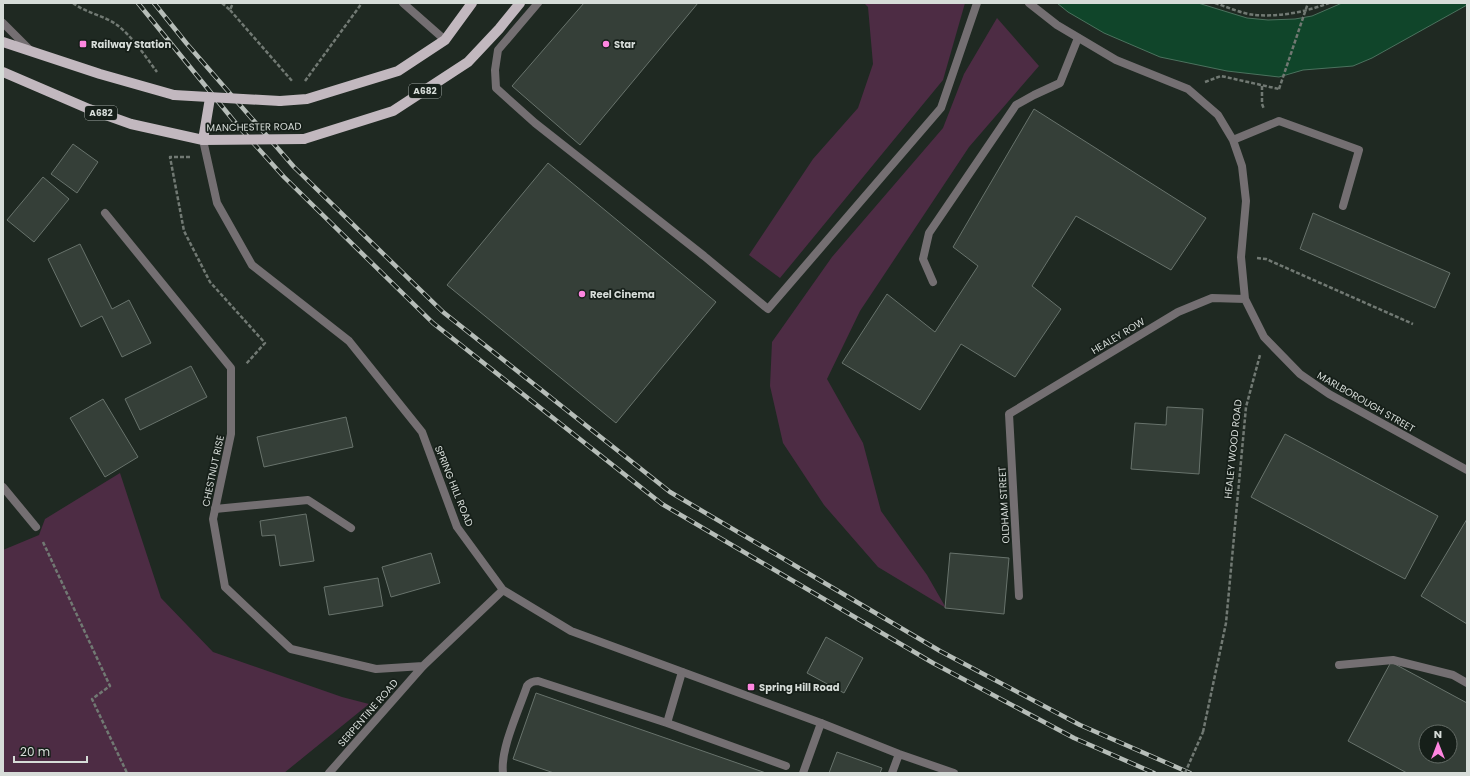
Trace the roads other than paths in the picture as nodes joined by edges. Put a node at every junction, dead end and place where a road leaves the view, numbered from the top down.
1 (403, 3) edge
2 (472, 3) edge
3 (520, 3) edge
4 (538, 3) edge
5 (977, 3) edge
6 (1029, 3) edge
7 (3, 23) edge
8 (1078, 38) junction
9 (445, 40) junction
10 (3, 42) edge
11 (32, 52) junction
12 (3, 72) edge
13 (210, 98) junction
14 (203, 140) junction
15 (1233, 140) junction
16 (1343, 206) dead end
17 (105, 213) dead end
18 (933, 282) dead end
19 (1246, 299) junction
20 (1009, 414) joint
21 (1467, 470) edge
22 (3, 487) edge
23 (215, 509) junction
24 (36, 527) road end
25 (351, 528) dead end
26 (503, 590) junction
27 (1019, 596) dead end
28 (1339, 665) dead end
29 (423, 666) junction
30 (682, 672) junction
31 (1467, 684) edge
32 (667, 724) junction
33 (821, 724) junction
34 (899, 754) junction
35 (786, 766) dead end
36 (329, 773) edge
37 (503, 773) edge
38 (803, 773) edge
39 (892, 773) edge
40 (954, 773) edge

1 - 9 street
2 - 9 main road
3 - 14 main road, MANCHESTER ROAD / A682, bridge
4 - 5 street
6 - 8 street
7 - 11 street
8 - 15 street
8 - 18 street
9 - 13 main road, bridge
10 - 11 main road
11 - 13 main road, bridge
12 - 14 main road, MANCHESTER ROAD / A682
13 - 14 main road
14 - 26 street, SPRING HILL ROAD
15 - 16 street
15 - 19 street
17 - 23 street, CHESTNUT RISE
19 - 20 street, HEALEY ROW
19 - 21 street, MARLBOROUGH STREET
20 - 27 street, OLDHAM STREET
22 - 24 street
23 - 25 street
23 - 29 street, CHESTNUT RISE
26 - 29 street
26 - 30 street, SPRING HILL ROAD
28 - 31 street
29 - 36 street, SERPENTINE ROAD
30 - 32 street
30 - 33 street, SPRING HILL ROAD
32 - 35 street
32 - 37 street
33 - 34 street, SPRING HILL ROAD
33 - 38 street
34 - 39 street
34 - 40 street, SPRING HILL ROAD

